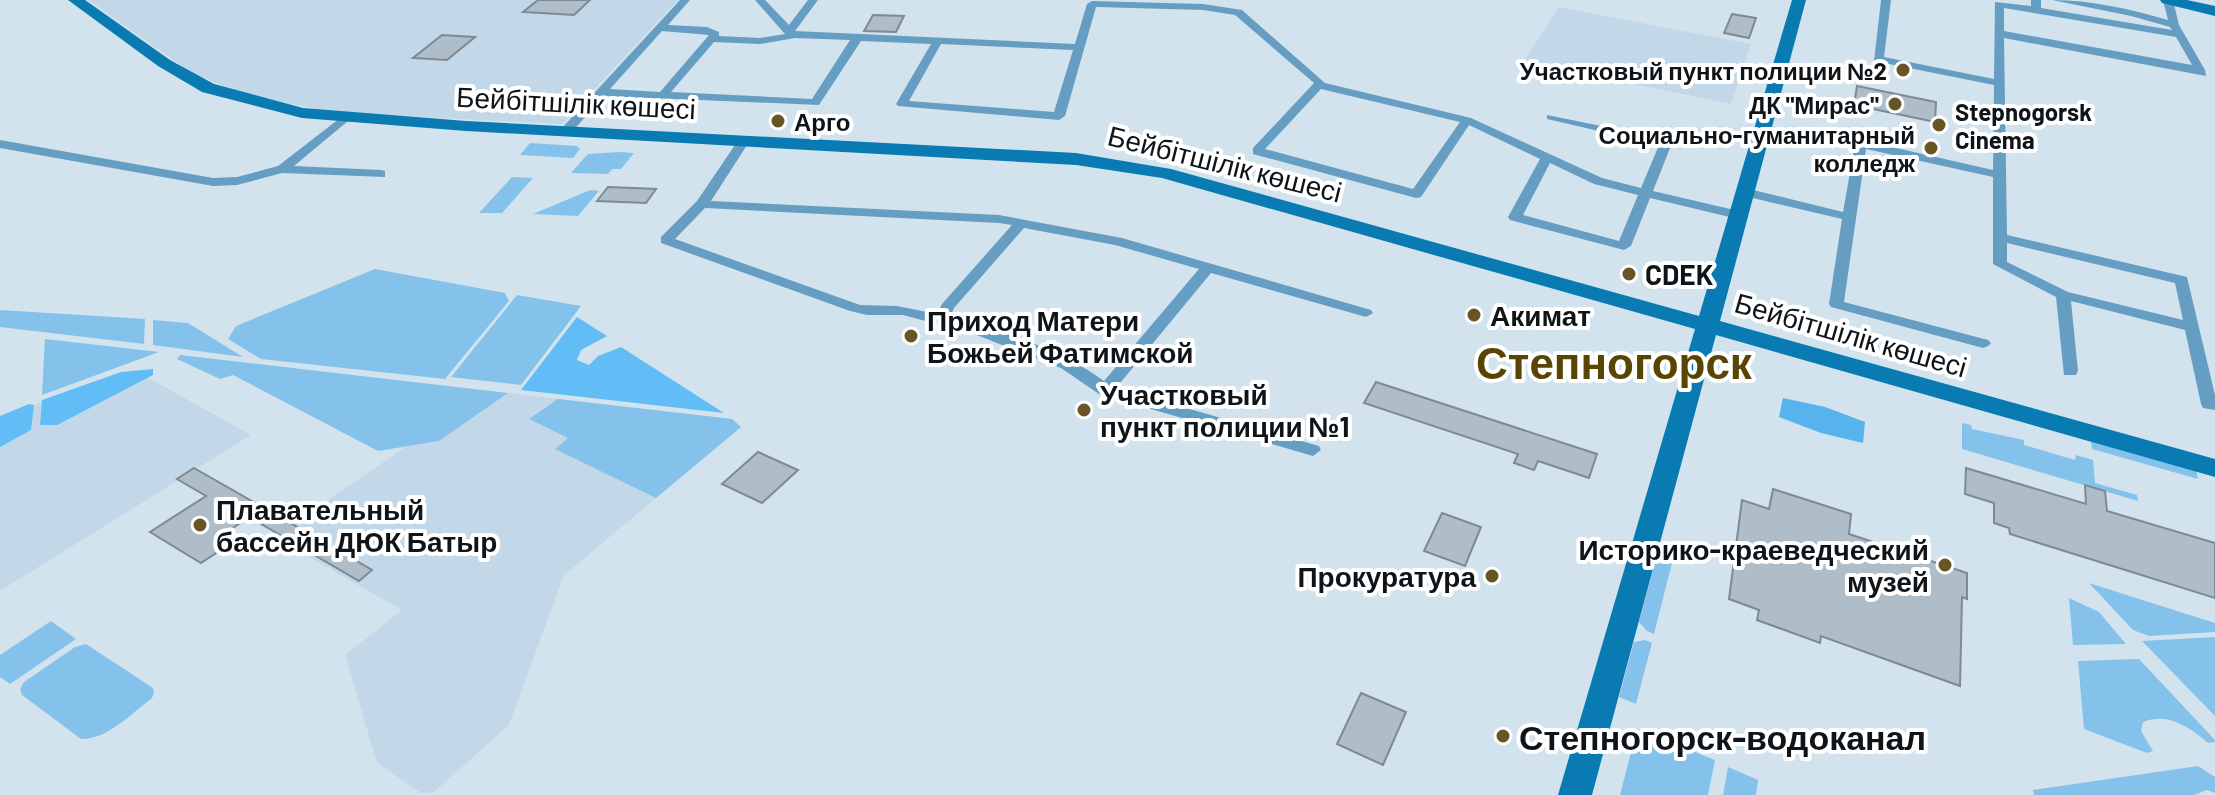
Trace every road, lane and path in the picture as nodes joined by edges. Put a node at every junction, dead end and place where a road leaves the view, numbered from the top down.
1 (75, 0) edge
2 (685, 0) edge
3 (760, 0) edge
4 (813, 0) edge
5 (1799, 0) edge
6 (1886, 0) edge
7 (2057, 0) edge
8 (2167, 0) edge
9 (2036, 5) edge
10 (2215, 11) edge
11 (2174, 25) junction
12 (659, 28) junction
13 (792, 34) junction
14 (2001, 34) junction
15 (2181, 35) junction
16 (858, 37) junction
17 (712, 39) junction
18 (938, 41) junction
19 (1079, 47) junction
20 (1999, 83) junction
21 (1318, 85) junction
22 (602, 92) junction
23 (662, 96) junction
24 (1551, 117) dead end
25 (344, 119) junction
26 (1467, 120) junction
27 (566, 131) junction
28 (743, 142) junction
29 (0, 144) edge
30 (1547, 158) junction
31 (282, 169) junction
32 (381, 174) dead end
33 (2000, 175) junction
34 (1745, 192) junction
35 (1646, 193) junction
36 (702, 204) junction
37 (1738, 215) junction
38 (1849, 217) junction
39 (1021, 223) junction
40 (2000, 237) junction
41 (1208, 267) junction
42 (2063, 295) junction
43 (1366, 313) dead end
44 (942, 319) junction
45 (1706, 325) junction
46 (2193, 327) junction
47 (1983, 343) dead end
48 (2070, 371) dead end
49 (1105, 390) junction
50 (2215, 405) edge
51 (1313, 450) dead end
52 (2215, 468) edge
53 (1575, 795) edge

1 - 25 street, Бейбітшілік көшесі
2 - 12 street
3 - 13 street
4 - 13 street
5 - 34 street
6 - 20 street
7 - 11 street
8 - 10 street
8 - 11 street
9 - 14 street
9 - 15 street
11 - 15 street
12 - 17 street
12 - 22 street
13 - 16 street
13 - 17 street
14 - 15 street
14 - 20 street
16 - 18 street
16 - 23 street
17 - 23 street
18 - 19 street
18 - 19 street
19 - 21 street
20 - 33 street
21 - 26 street
21 - 26 street
22 - 23 street
22 - 27 street
24 - 35 street
25 - 27 street, Бейбітшілік көшесі
25 - 31 street
26 - 30 street
27 - 28 street, Бейбітшілік көшесі
28 - 36 street
28 - 45 street, Бейбітшілік көшесі
29 - 31 street
30 - 35 street
30 - 35 street
31 - 32 street
33 - 38 street
33 - 40 street
34 - 37 street
34 - 38 street
35 - 37 street
36 - 39 street
36 - 44 street
37 - 45 street
38 - 47 street
39 - 41 street
39 - 44 street
40 - 42 street
40 - 46 street
41 - 43 street
41 - 49 street
42 - 46 street
42 - 48 street
44 - 49 street
45 - 52 street, Бейбітшілік көшесі
45 - 53 street
46 - 50 street
49 - 51 street

